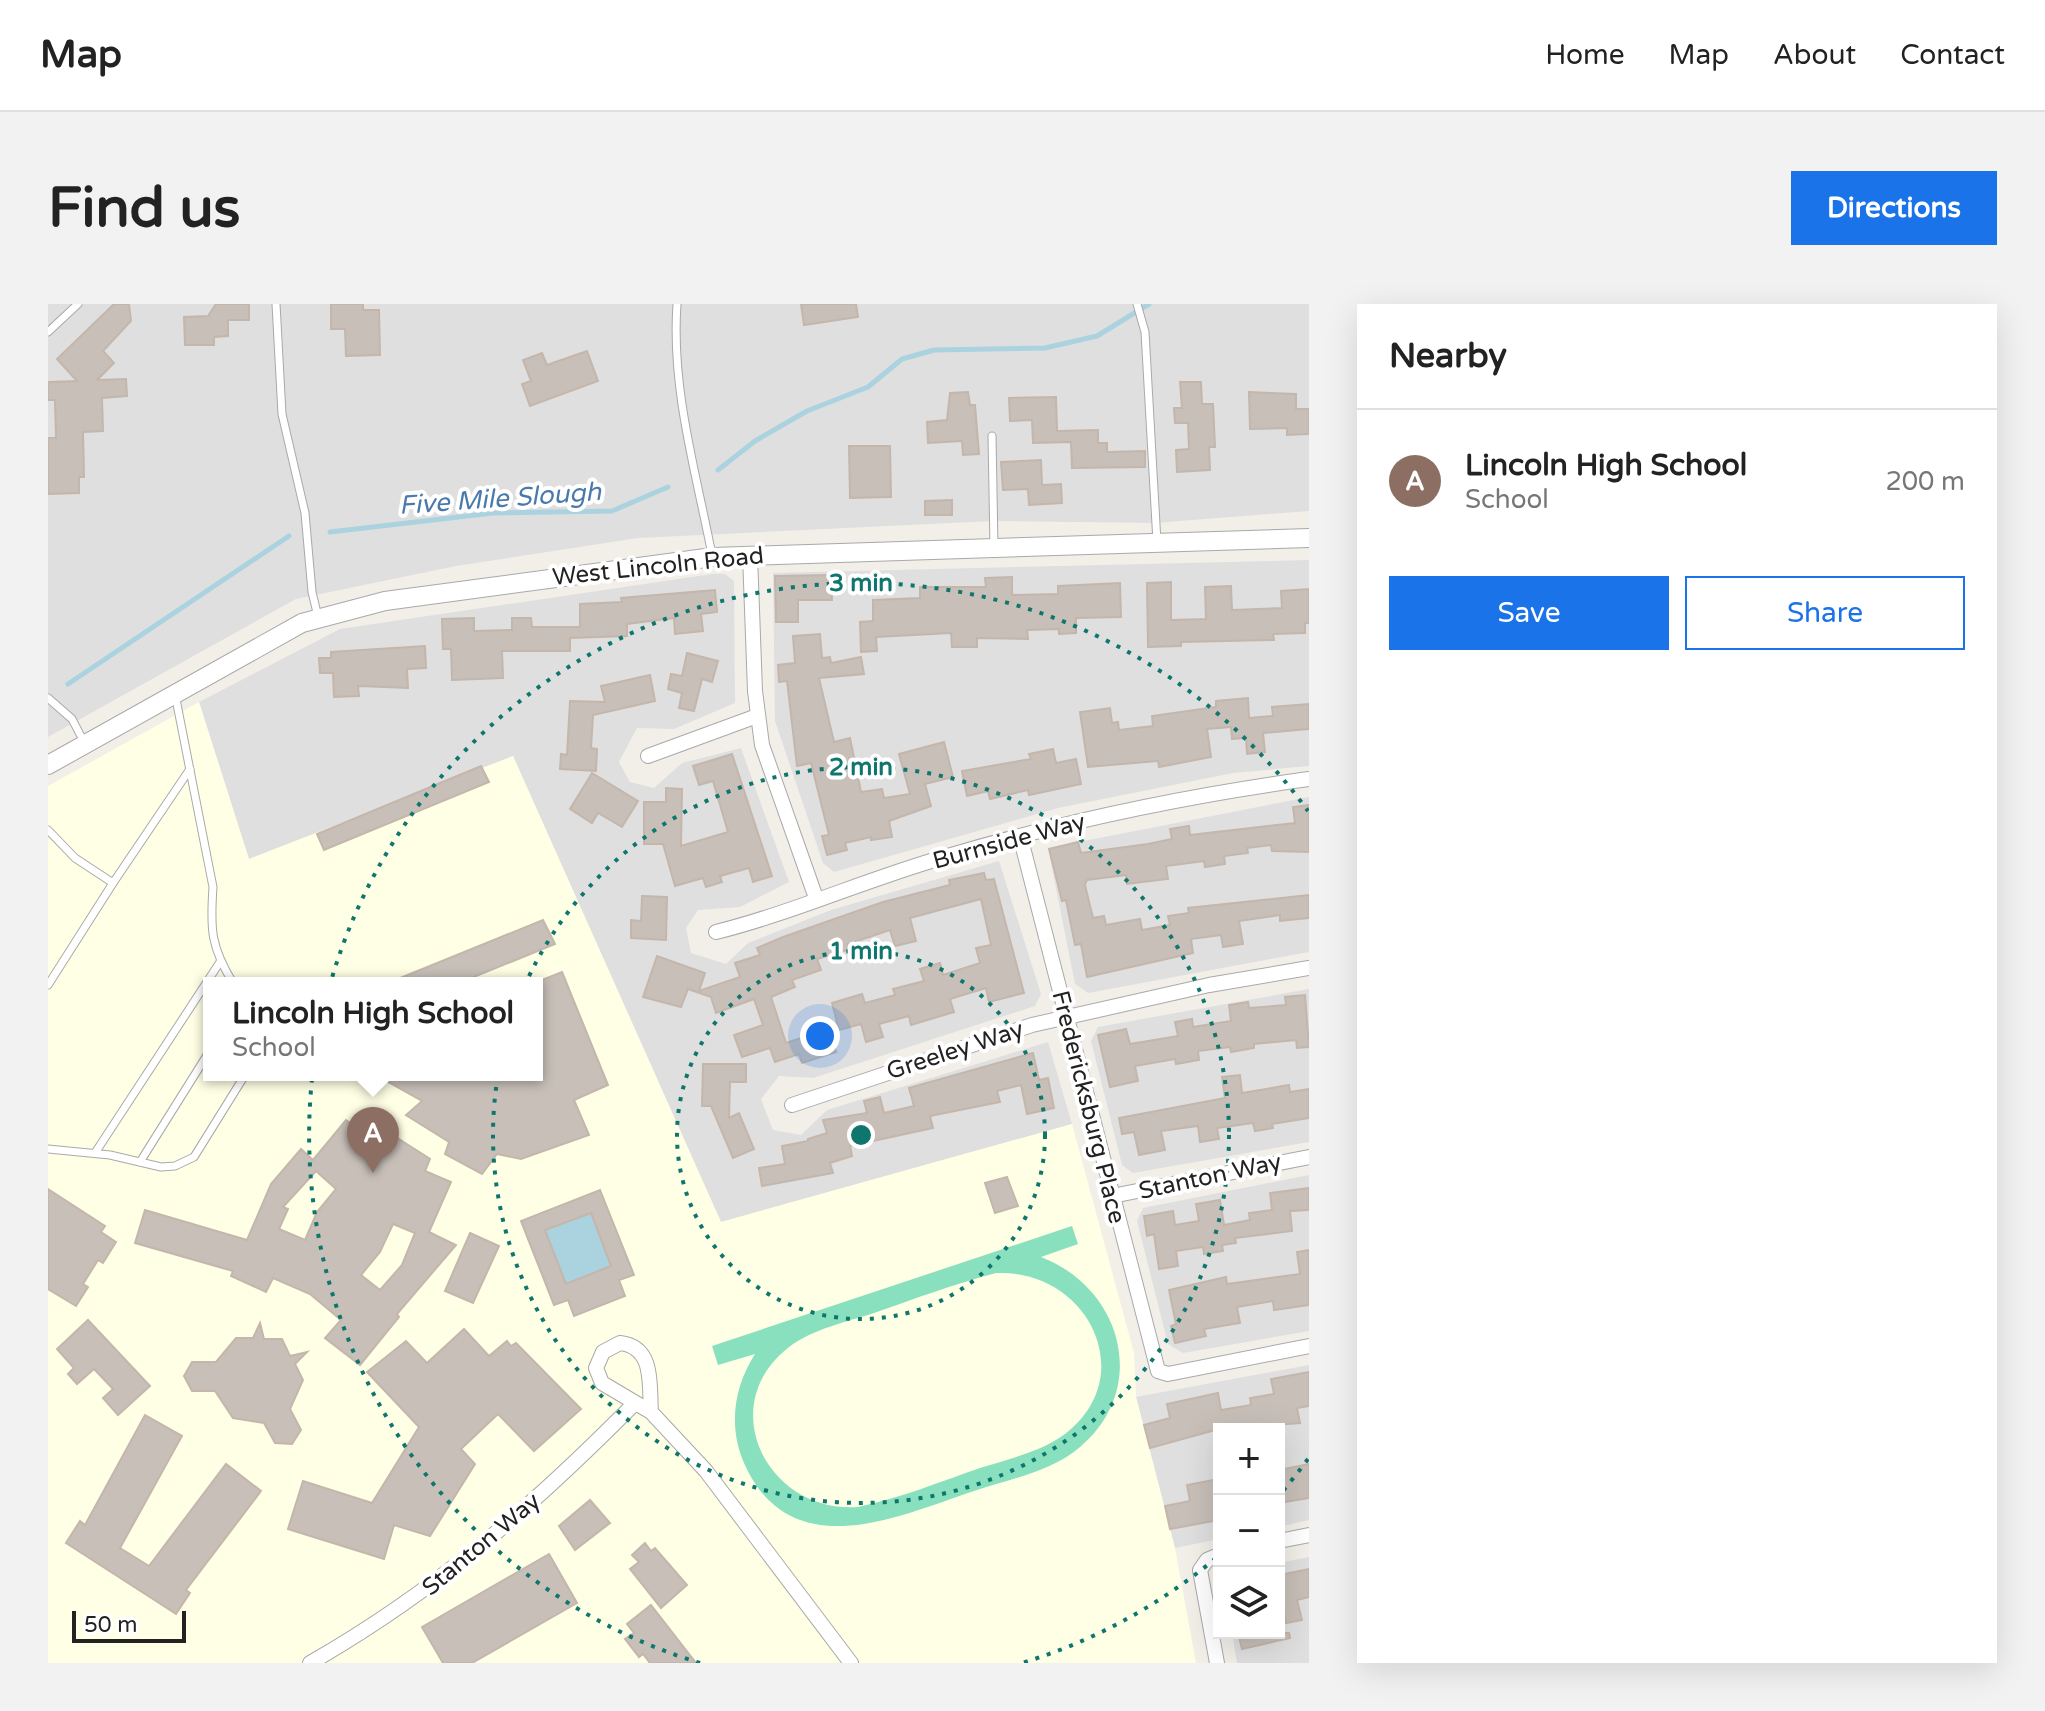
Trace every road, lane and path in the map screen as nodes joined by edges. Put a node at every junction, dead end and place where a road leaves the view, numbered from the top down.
1 (78, 304) edge
2 (276, 304) edge
3 (677, 304) edge
4 (1137, 304) edge
5 (48, 332) edge
6 (992, 436) dead end
7 (1309, 538) edge
8 (1157, 544) junction
9 (994, 550) junction
10 (750, 555) junction
11 (713, 557) junction
12 (318, 617) junction
13 (175, 694) junction
14 (48, 698) edge
15 (757, 716) junction
16 (85, 744) junction
17 (648, 756) dead end
18 (48, 765) edge
19 (190, 769) junction
20 (1309, 779) edge
21 (49, 834) edge
22 (1020, 836) junction
23 (113, 883) junction
24 (816, 898) junction
25 (716, 932) dead end
26 (220, 962) junction
27 (1309, 968) edge
28 (210, 977) edge
29 (229, 977) edge
30 (48, 985) edge
31 (203, 988) edge
32 (1066, 1017) junction
33 (203, 1062) edge
34 (241, 1081) edge
35 (792, 1105) dead end
36 (48, 1149) edge
37 (95, 1153) junction
38 (1309, 1157) edge
39 (140, 1162) junction
40 (1112, 1196) junction
41 (1309, 1346) edge
42 (635, 1403) junction
43 (651, 1412) junction
44 (1309, 1535) edge
45 (1285, 1540) edge
46 (1213, 1559) edge
47 (310, 1663) edge
48 (851, 1663) edge
49 (1217, 1663) edge

1 - 5 lane
2 - 12 lane
3 - 11 lane
4 - 8 lane
6 - 9 lane
7 - 8 street, West Lincoln Road
8 - 9 street, West Lincoln Road
9 - 10 street, West Lincoln Road
10 - 11 street, West Lincoln Road
10 - 15 street
11 - 12 street, West Lincoln Road
12 - 13 street, West Lincoln Road
13 - 16 street, West Lincoln Road
13 - 19 lane
14 - 16 lane
15 - 17 street
15 - 24 street
16 - 18 street, West Lincoln Road
19 - 23 lane
19 - 26 lane
20 - 22 street, Burnside Way
21 - 23 lane
22 - 24 street, Burnside Way
22 - 32 street, Fredericksburg Place
23 - 30 lane
24 - 25 street, Burnside Way
26 - 28 lane
26 - 29 lane
27 - 32 street, Greeley Way
31 - 37 lane
32 - 35 street, Greeley Way
32 - 40 street, Fredericksburg Place
33 - 39 lane
34 - 39 lane
36 - 37 lane
37 - 39 lane
38 - 40 street, Stanton Way
40 - 41 street, Fredericksburg Place
42 - 43 street
42 - 43 street
42 - 47 street, Stanton Way
43 - 48 street
44 - 45 street
46 - 49 street

